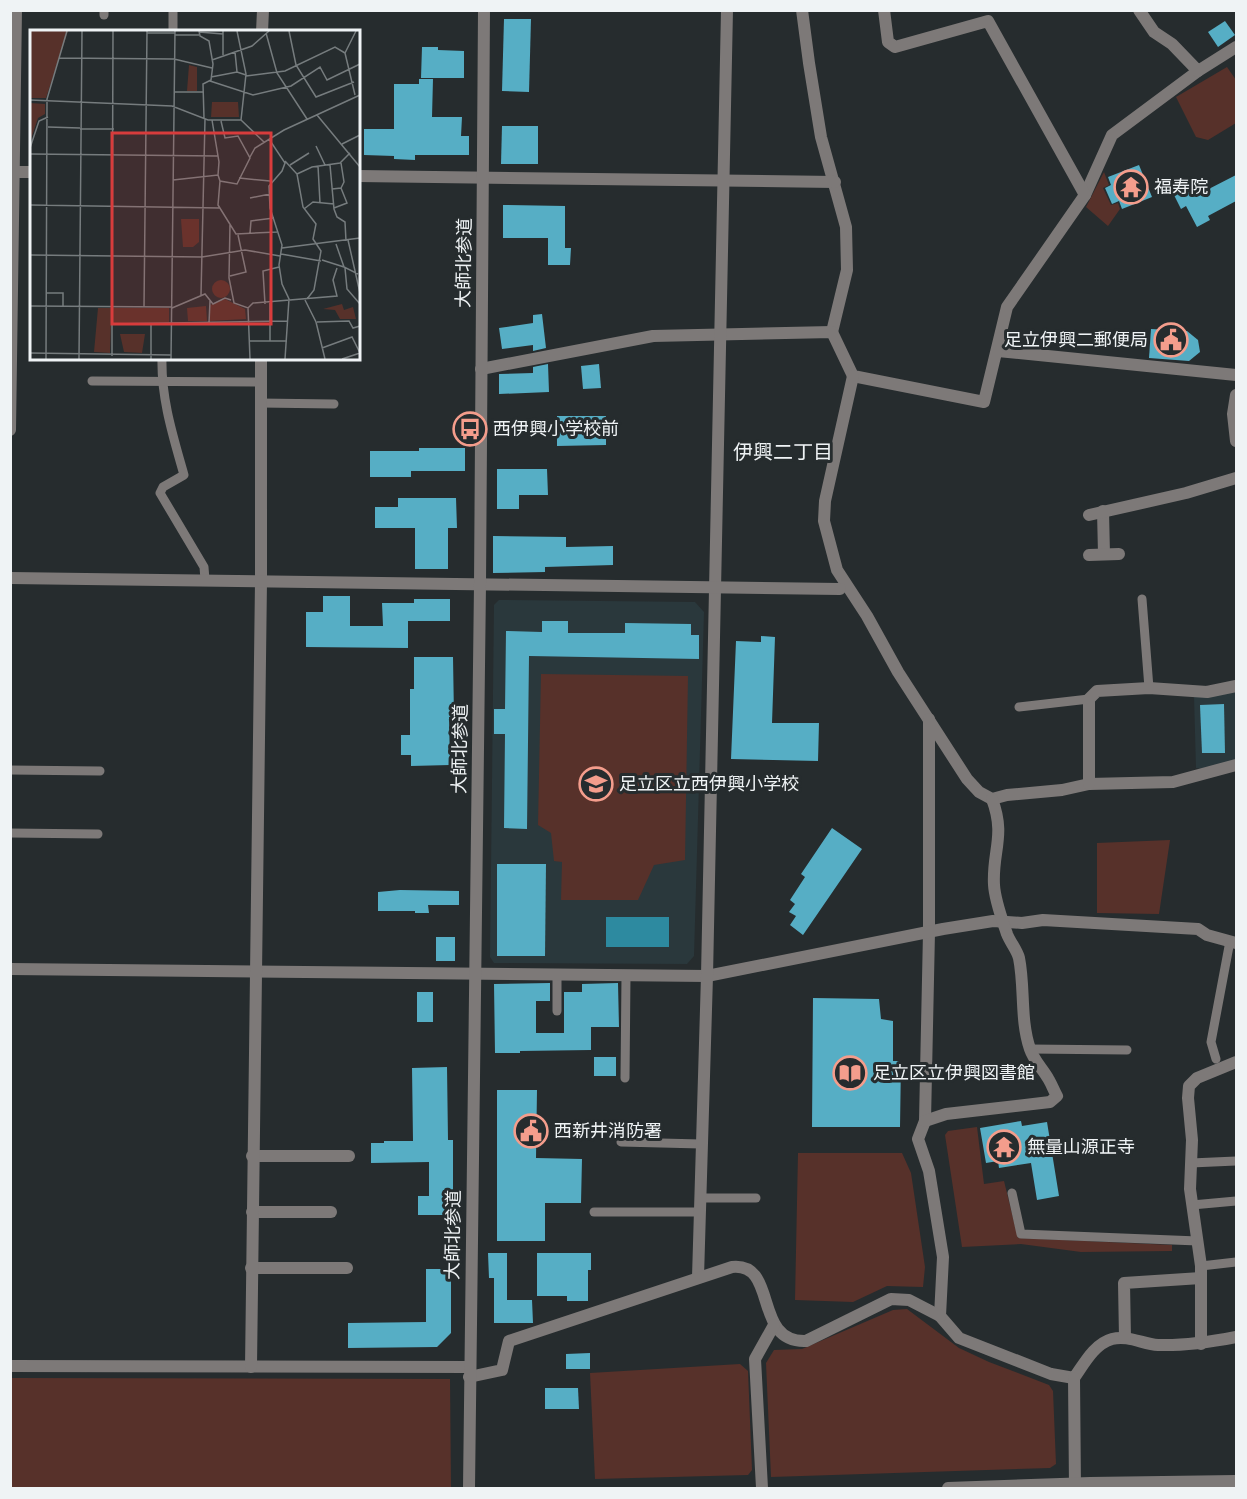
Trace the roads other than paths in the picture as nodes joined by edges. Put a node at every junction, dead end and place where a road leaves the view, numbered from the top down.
1 (16, 10) edge
2 (173, 10) edge
3 (263, 10) edge
4 (484, 10) edge
5 (727, 10) edge
6 (802, 10) edge
7 (884, 10) edge
8 (1139, 10) edge
9 (173, 30) edge
10 (262, 30) edge
11 (1236, 47) edge
12 (1198, 71) junction
13 (12, 172) edge
14 (30, 172) edge
15 (360, 176) edge
16 (483, 177) junction
17 (724, 182) junction
18 (835, 182) junction
19 (1085, 195) junction
20 (12, 211) edge
21 (12, 266) edge
22 (832, 332) junction
23 (11, 334) edge
24 (720, 335) junction
25 (998, 351) junction
26 (162, 360) edge
27 (261, 360) edge
28 (481, 369) junction
29 (1236, 375) edge
30 (853, 376) junction
31 (92, 381) dead end
32 (161, 382) junction
33 (260, 382) junction
34 (1236, 395) edge
35 (11, 401) edge
36 (260, 403) junction
37 (334, 404) dead end
38 (10, 430) edge
39 (1236, 441) edge
40 (1236, 478) edge
41 (1103, 511) junction
42 (1089, 514) dead end
43 (1104, 554) junction
44 (1119, 554) dead end
45 (1089, 555) dead end
46 (10, 578) edge
47 (205, 580) junction
48 (261, 581) junction
49 (480, 584) junction
50 (715, 588) junction
51 (844, 588) junction
52 (1142, 599) dead end
53 (1236, 686) edge
54 (1149, 688) junction
55 (1089, 699) junction
56 (1018, 707) dead end
57 (929, 718) junction
58 (1236, 765) edge
59 (10, 770) edge
60 (100, 771) dead end
61 (1089, 784) junction
62 (992, 799) junction
63 (10, 833) edge
64 (98, 834) dead end
65 (1004, 922) junction
66 (929, 932) junction
67 (1233, 942) edge
68 (10, 969) edge
69 (255, 971) junction
70 (476, 973) junction
71 (557, 975) junction
72 (626, 976) junction
73 (707, 976) junction
74 (557, 1011) dead end
75 (1030, 1049) junction
76 (1127, 1050) dead end
77 (1216, 1059) dead end
78 (1236, 1062) edge
79 (625, 1078) dead end
80 (925, 1121) junction
81 (621, 1142) dead end
82 (701, 1143) junction
83 (252, 1156) junction
84 (349, 1156) dead end
85 (1236, 1161) edge
86 (1191, 1163) junction
87 (1012, 1193) dead end
88 (700, 1198) junction
89 (756, 1198) dead end
90 (1236, 1202) edge
91 (1192, 1205) junction
92 (252, 1212) junction
93 (331, 1212) dead end
94 (594, 1212) dead end
95 (700, 1212) junction
96 (1198, 1241) junction
97 (1236, 1262) edge
98 (251, 1268) junction
99 (347, 1268) dead end
100 (1201, 1272) junction
101 (698, 1277) junction
102 (940, 1316) junction
103 (774, 1325) junction
104 (1236, 1337) edge
105 (1125, 1338) junction
106 (1201, 1344) junction
107 (10, 1366) edge
108 (251, 1367) junction
109 (469, 1372) junction
110 (1074, 1378) junction
111 (1236, 1481) edge
112 (1074, 1486) edge
113 (469, 1488) edge
114 (762, 1488) edge
115 (948, 1488) edge

1 - 13 street
2 - 9 lane
3 - 10 street
4 - 16 street, 大師北参道
5 - 17 street
6 - 18 street
7 - 19 street
8 - 12 street
11 - 12 street
12 - 19 street
13 - 14 street
13 - 20 street
15 - 16 street
16 - 17 street
16 - 28 street, 大師北参道
17 - 18 street
17 - 24 street
18 - 22 street
19 - 25 street
20 - 21 street
21 - 23 street
22 - 24 street
22 - 30 street
23 - 35 street
24 - 28 street
24 - 50 street
25 - 29 street
25 - 30 street
26 - 32 lane
27 - 33 street
28 - 49 street, 大師北参道
30 - 51 street
31 - 32 lane
32 - 33 lane
32 - 47 lane
33 - 36 street
34 - 39 street
35 - 38 street
36 - 37 lane
36 - 48 street
40 - 41 street
41 - 42 street
41 - 43 street
43 - 44 street
43 - 45 street
46 - 47 street
47 - 48 street
48 - 49 street
48 - 69 street
49 - 50 street
49 - 70 street, 大師北参道
50 - 51 street
50 - 73 street
51 - 57 street
52 - 54 lane
53 - 54 street
54 - 55 street
55 - 56 lane
55 - 61 street
57 - 62 street
57 - 66 street
58 - 61 street
59 - 60 lane
61 - 62 street
62 - 65 street
63 - 64 lane
65 - 66 street
65 - 67 street
65 - 75 street
66 - 73 street
66 - 80 street
67 - 77 lane
68 - 69 street
69 - 70 street
69 - 83 street
70 - 71 street
70 - 109 street, 大師北参道
71 - 72 street
71 - 74 lane
72 - 73 street
72 - 79 lane
73 - 82 street
75 - 76 lane
75 - 80 street
78 - 86 street
80 - 102 street
81 - 82 lane
82 - 88 street
83 - 84 street
83 - 92 street
85 - 86 lane
86 - 91 street
87 - 96 lane
88 - 89 lane
88 - 95 street
90 - 91 lane
91 - 96 street
92 - 93 street
92 - 98 street
94 - 95 lane
95 - 101 street
96 - 100 street
97 - 100 lane
98 - 99 street
98 - 108 street
100 - 105 street
100 - 106 street
101 - 103 street
101 - 109 street
102 - 103 street
102 - 110 street
103 - 114 street
104 - 106 street
105 - 106 street
105 - 110 street
107 - 108 street
108 - 109 street
109 - 113 street, 大師北参道
110 - 112 street
111 - 112 street
112 - 115 street

